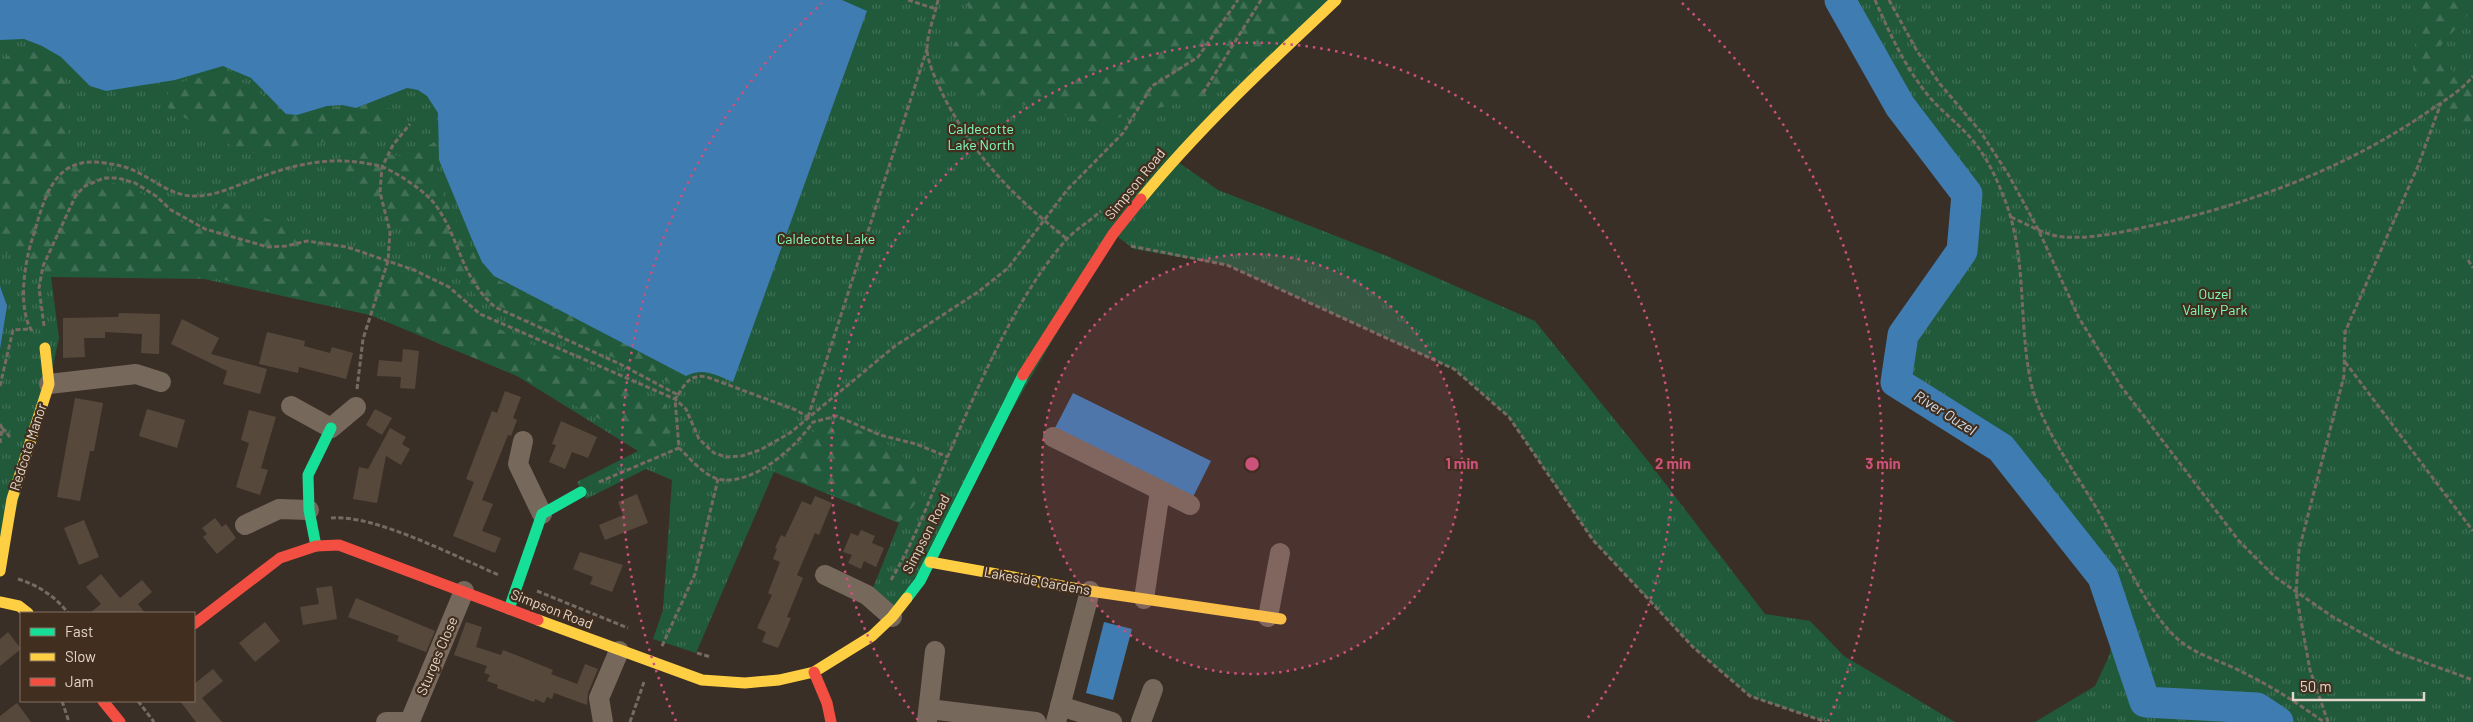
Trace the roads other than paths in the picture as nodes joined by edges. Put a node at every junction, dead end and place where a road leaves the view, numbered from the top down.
1 (1336, 0) edge
2 (46, 348) road end
3 (161, 382) dead end
4 (49, 384) junction
5 (291, 406) dead end
6 (356, 407) road end
7 (331, 428) junction
8 (1053, 437) dead end
9 (523, 441) dead end
10 (1160, 491) junction
11 (581, 492) road end
12 (1190, 505) dead end
13 (542, 514) junction
14 (311, 515) junction
15 (245, 525) dead end
16 (316, 546) junction
17 (1280, 553) dead end
18 (930, 562) junction
19 (0, 571) edge
20 (824, 575) dead end
21 (1090, 590) junction
22 (464, 591) junction
23 (1144, 598) junction
24 (0, 602) edge
25 (509, 608) junction
26 (27, 612) edge
27 (892, 617) junction
28 (1274, 618) joint
29 (195, 623) edge
30 (619, 651) junction
31 (935, 651) dead end
32 (814, 672) junction
33 (1154, 690) dead end
34 (104, 702) edge
35 (1058, 714) edge
36 (928, 716) edge
37 (120, 722) edge
38 (386, 722) edge
39 (410, 722) edge
40 (603, 722) edge
41 (831, 722) edge
42 (1036, 722) edge
43 (1112, 722) edge
44 (1141, 722) edge

1 - 18 street, Simpson Road
2 - 4 street, Redcote Manor
3 - 4 street
4 - 19 street, Redcote Manor
5 - 7 street
6 - 7 street
7 - 14 street
8 - 10 street
9 - 13 street
10 - 12 street
10 - 23 street
11 - 13 street
13 - 25 street
14 - 15 street
14 - 16 street
16 - 22 street, Simpson Road
16 - 29 street, Simpson Road
17 - 28 street, Lakeside Gardens
18 - 21 street, Lakeside Gardens
18 - 27 street, Simpson Road
20 - 27 street
21 - 23 street, Lakeside Gardens
21 - 35 street
22 - 25 street, Simpson Road
22 - 39 street, Sturges Close
23 - 28 street, Lakeside Gardens
24 - 26 street
25 - 30 street, Simpson Road
27 - 32 street, Simpson Road
30 - 32 street, Simpson Road
30 - 40 street
31 - 36 street
32 - 41 street
33 - 44 street
34 - 37 street
35 - 43 street
36 - 42 street
38 - 39 street, Sturges Close

